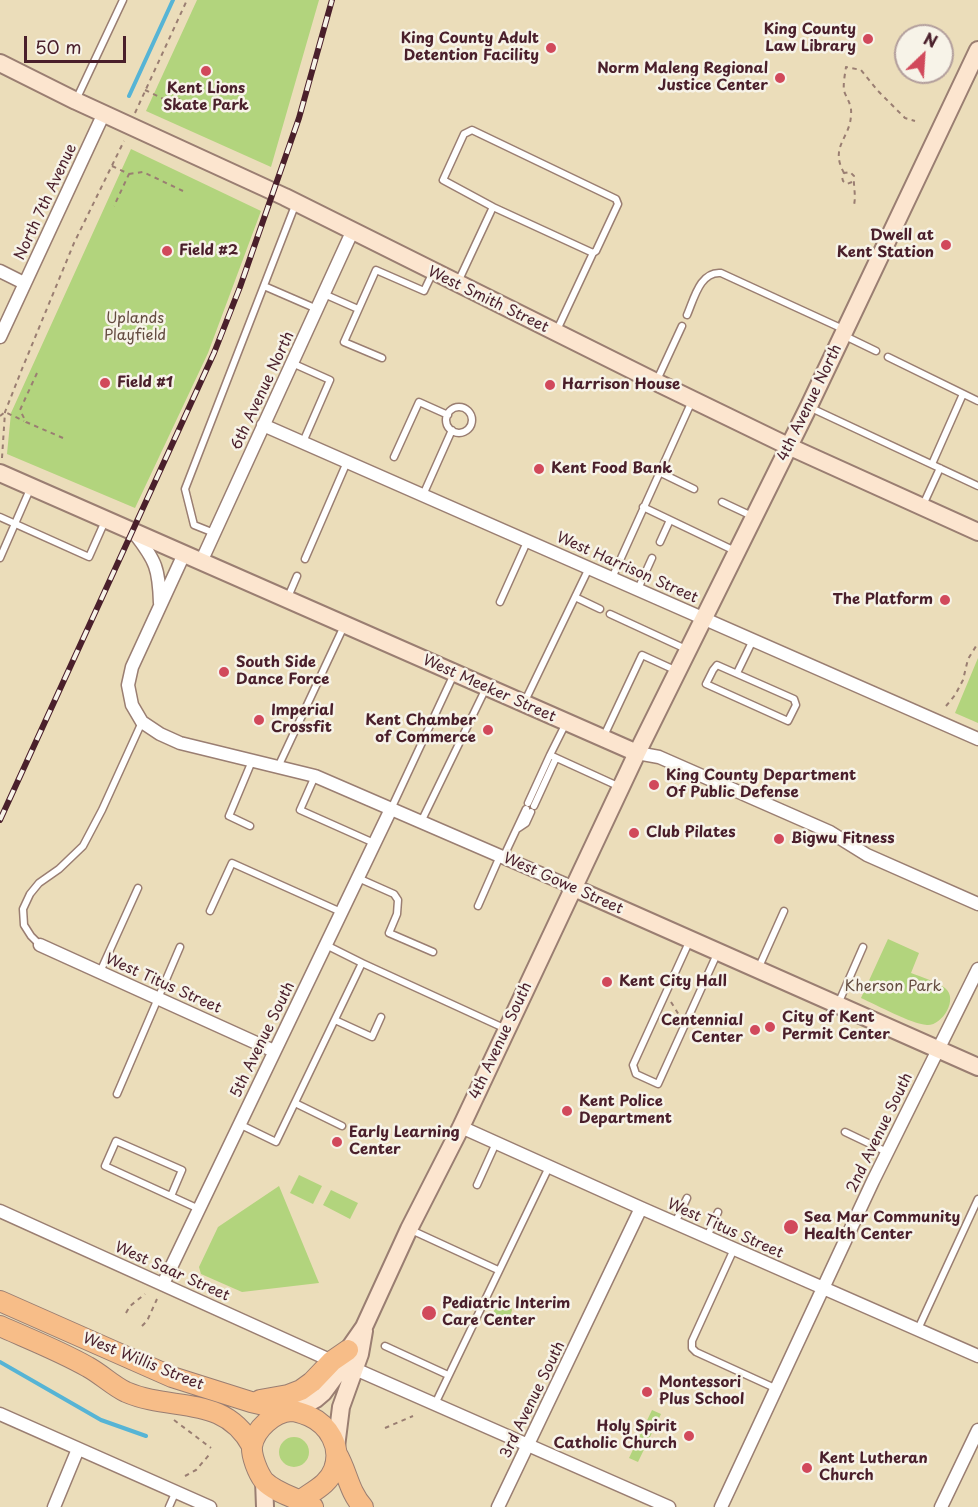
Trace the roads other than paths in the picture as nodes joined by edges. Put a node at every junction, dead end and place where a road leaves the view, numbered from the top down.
1 (123, 0) edge
2 (978, 50) edge
3 (0, 63) edge
4 (76, 101) junction
5 (104, 113) junction
6 (296, 203) junction
7 (493, 207) junction
8 (352, 232) junction
9 (593, 253) junction
10 (0, 272) edge
11 (433, 272) junction
12 (24, 283) junction
13 (457, 284) junction
14 (264, 286) junction
15 (323, 294) junction
16 (316, 309) junction
17 (358, 309) junction
18 (687, 315) dead end
19 (682, 326) dead end
20 (844, 332) junction
21 (555, 333) junction
22 (0, 337) edge
23 (876, 351) dead end
24 (888, 357) dead end
25 (382, 358) dead end
26 (292, 363) junction
27 (656, 383) junction
28 (963, 394) junction
29 (693, 400) junction
30 (978, 401) edge
31 (809, 406) junction
32 (448, 415) junction
33 (263, 425) junction
34 (452, 430) junction
35 (302, 442) junction
36 (788, 446) junction
37 (394, 457) dead end
38 (347, 462) junction
39 (932, 464) junction
40 (940, 468) junction
41 (659, 472) junction
42 (0, 473) edge
43 (978, 486) edge
44 (31, 487) junction
45 (694, 489) dead end
46 (423, 495) junction
47 (722, 502) dead end
48 (644, 507) junction
49 (922, 507) junction
50 (0, 517) edge
51 (754, 517) junction
52 (105, 519) junction
53 (670, 520) junction
54 (15, 524) junction
55 (133, 531) junction
56 (978, 532) edge
57 (214, 533) junction
58 (527, 541) junction
59 (660, 542) dead end
60 (737, 552) junction
61 (184, 554) junction
62 (0, 558) edge
63 (652, 558) dead end
64 (304, 559) dead end
65 (201, 562) junction
66 (589, 568) junction
67 (297, 576) dead end
68 (612, 578) junction
69 (638, 590) junction
70 (575, 597) junction
71 (287, 600) junction
72 (500, 602) dead end
73 (160, 607) junction
74 (600, 609) dead end
75 (610, 614) dead end
76 (704, 618) junction
77 (344, 625) junction
78 (753, 640) junction
79 (688, 650) junction
80 (677, 672) junction
81 (737, 673) junction
82 (454, 674) junction
83 (486, 687) junction
84 (524, 704) junction
85 (142, 722) junction
86 (566, 722) junction
87 (602, 738) junction
88 (978, 739) edge
89 (637, 753) junction
90 (553, 757) junction
91 (252, 760) junction
92 (278, 767) junction
93 (315, 776) junction
94 (621, 788) junction
95 (391, 809) junction
96 (421, 822) junction
97 (250, 826) dead end
98 (374, 843) junction
99 (502, 857) junction
100 (358, 877) junction
101 (138, 888) dead end
102 (574, 888) junction
103 (978, 904) edge
104 (478, 906) dead end
105 (210, 911) dead end
106 (784, 911) dead end
107 (341, 912) junction
108 (690, 939) junction
109 (40, 945) joint
110 (325, 945) junction
111 (180, 946) dead end
112 (863, 947) dead end
113 (433, 952) dead end
114 (718, 952) junction
115 (362, 963) junction
116 (978, 969) edge
117 (758, 970) junction
118 (100, 972) junction
119 (973, 993) edge
120 (158, 999) junction
121 (838, 1005) junction
122 (381, 1017) dead end
123 (335, 1020) junction
124 (507, 1029) junction
125 (938, 1049) junction
126 (274, 1051) junction
127 (978, 1067) edge
128 (117, 1094) dead end
129 (295, 1103) junction
130 (239, 1124) junction
131 (342, 1126) dead end
132 (460, 1127) junction
133 (845, 1132) dead end
134 (496, 1143) junction
135 (887, 1152) junction
136 (549, 1167) junction
137 (477, 1185) dead end
138 (171, 1196) junction
139 (687, 1197) dead end
140 (978, 1199) edge
141 (641, 1208) junction
142 (199, 1209) junction
143 (0, 1211) edge
144 (718, 1212) dead end
145 (675, 1223) junction
146 (409, 1228) junction
147 (707, 1237) junction
148 (734, 1249) junction
149 (498, 1270) junction
150 (163, 1284) junction
151 (822, 1288) junction
152 (0, 1301) edge
153 (0, 1326) edge
154 (364, 1328) junction
155 (918, 1329) junction
156 (385, 1346) dead end
157 (340, 1355) junction
158 (978, 1356) edge
159 (355, 1369) junction
160 (448, 1375) junction
161 (777, 1389) junction
162 (124, 1391) junction
163 (251, 1402) junction
164 (435, 1404) junction
165 (292, 1411) junction
166 (0, 1414) edge
167 (978, 1430) edge
168 (528, 1444) junction
169 (252, 1446) junction
170 (78, 1449) junction
171 (336, 1457) junction
172 (261, 1476) junction
173 (176, 1491) junction
174 (303, 1505) edge
175 (54, 1507) edge
176 (169, 1507) edge
177 (210, 1507) edge
178 (265, 1507) edge
179 (347, 1507) edge
180 (363, 1507) edge
181 (498, 1507) edge
182 (669, 1507) edge
183 (721, 1507) edge
184 (941, 1507) edge

1 - 4 lane
2 - 20 street, 4th Avenue North
3 - 4 street, West Smith Street
4 - 5 street, West Smith Street
5 - 6 street, West Smith Street
5 - 12 street, North 7th Avenue
6 - 8 street, West Smith Street
6 - 14 lane
7 - 9 lane
7 - 9 lane
7 - 13 lane
8 - 11 street, West Smith Street
8 - 15 street, 6th Avenue North
9 - 21 lane
10 - 12 street
11 - 13 street, West Smith Street
11 - 17 lane
12 - 22 street, North 7th Avenue
13 - 21 street, West Smith Street
14 - 16 lane
14 - 57 lane
15 - 16 street, 6th Avenue North
15 - 17 lane
16 - 26 street, 6th Avenue North
17 - 25 lane
18 - 20 lane
19 - 27 lane
20 - 23 lane
20 - 31 street, 4th Avenue North
21 - 27 street, West Smith Street
24 - 28 lane
26 - 33 street, 6th Avenue North
26 - 35 lane
27 - 29 street, West Smith Street
28 - 30 lane
28 - 39 lane
29 - 36 street, West Smith Street
29 - 41 lane
31 - 36 street, 4th Avenue North
31 - 39 lane
32 - 34 lane
32 - 34 lane
32 - 37 lane
33 - 35 street, West Harrison Street
33 - 57 street, 6th Avenue North
34 - 46 lane
35 - 38 street, West Harrison Street
36 - 49 street, West Smith Street
36 - 51 street, 4th Avenue North
38 - 46 street, West Harrison Street
38 - 64 lane
39 - 40 lane
40 - 43 lane
40 - 49 lane
41 - 45 lane
41 - 48 lane
42 - 44 street, West Meeker Street
44 - 52 street, West Meeker Street
44 - 54 lane
46 - 58 street, West Harrison Street
47 - 51 lane
48 - 53 lane
48 - 68 lane
49 - 56 street, West Smith Street
50 - 54 lane
51 - 60 street, 4th Avenue North
52 - 54 lane
52 - 55 street, West Meeker Street
53 - 59 lane
53 - 60 lane
54 - 62 lane
55 - 61 street, West Meeker Street
55 - 73 street
57 - 65 street, 6th Avenue North
58 - 66 street, West Harrison Street
58 - 72 lane
60 - 76 street, 4th Avenue North
61 - 65 street, West Meeker Street
61 - 73 street
63 - 69 lane
65 - 71 street, West Meeker Street
66 - 68 street, West Harrison Street
66 - 70 lane
67 - 71 lane
68 - 69 street, West Harrison Street
69 - 76 street, West Harrison Street
70 - 74 lane
70 - 84 lane
71 - 77 street, West Meeker Street
73 - 85 street
75 - 79 lane
76 - 78 street, West Harrison Street
76 - 79 street, 4th Avenue North
77 - 82 street, West Meeker Street
77 - 92 lane
78 - 81 lane
78 - 88 street, West Harrison Street
79 - 80 street, 4th Avenue North
80 - 87 lane
80 - 89 street, 4th Avenue North
81 - 81 lane
82 - 83 street, West Meeker Street
82 - 95 lane
83 - 84 street, West Meeker Street
83 - 96 lane
84 - 86 street, West Meeker Street
85 - 91 street, West Gowe Street
85 - 109 lane
86 - 87 street, West Meeker Street
86 - 90 lane
87 - 89 street, West Meeker Street
89 - 94 street, 4th Avenue South
89 - 103 street, West Meeker Street
90 - 94 lane
90 - 99 lane
91 - 92 street, West Gowe Street
91 - 97 lane
92 - 93 street, West Gowe Street
93 - 95 street, West Gowe Street
93 - 98 lane
94 - 102 street, 4th Avenue South
95 - 96 street, West Gowe Street
95 - 98 street, 5th Avenue South
96 - 99 street, West Gowe Street
98 - 100 street, 5th Avenue South
99 - 102 street, West Gowe Street
99 - 104 lane
100 - 107 street, 5th Avenue South
100 - 113 lane
101 - 118 lane
102 - 108 street, West Gowe Street
102 - 124 street, 4th Avenue South
105 - 107 lane
106 - 117 lane
107 - 110 street, 5th Avenue South
108 - 114 street, West Gowe Street
108 - 114 lane
109 - 118 street, West Titus Street
110 - 115 lane
110 - 126 street, 5th Avenue South
111 - 120 lane
112 - 121 lane
114 - 117 street, West Gowe Street
115 - 123 lane
115 - 124 lane
116 - 119 street, 2nd Avenue South
117 - 121 street, West Gowe Street
118 - 120 street, West Titus Street
119 - 125 street, 2nd Avenue South
120 - 126 street, West Titus Street
120 - 128 lane
121 - 125 street, West Gowe Street
122 - 123 lane
123 - 129 lane
124 - 132 street, 4th Avenue South
125 - 127 street, West Gowe Street
125 - 135 street, 2nd Avenue South
126 - 130 street, 5th Avenue South
129 - 130 lane
129 - 131 lane
130 - 142 street, 5th Avenue South
132 - 134 street, West Titus Street
132 - 146 street, 4th Avenue South
133 - 135 lane
134 - 136 street, West Titus Street
134 - 137 lane
135 - 151 street, 2nd Avenue South
136 - 141 street, West Titus Street
136 - 149 lane
138 - 138 lane
138 - 142 lane
139 - 145 lane
140 - 155 lane
141 - 145 street, West Titus Street
141 - 168 street, 3rd Avenue South
142 - 150 street, 5th Avenue South
143 - 150 street, West Saar Street
144 - 147 lane
145 - 147 street, West Titus Street
146 - 149 lane
146 - 154 street, 4th Avenue South
147 - 148 street, West Titus Street
148 - 151 street, West Titus Street
148 - 161 lane
149 - 160 lane
150 - 157 street, West Saar Street
151 - 155 street, West Titus Street
151 - 161 street, 2nd Avenue South
152 - 163 main road, West Willis Street
153 - 162 main road, West Willis Street
154 - 157 street, 4th Avenue South
154 - 159 street, 4th Avenue South
155 - 158 street, West Titus Street
156 - 160 lane
157 - 163 main road
157 - 165 street, 4th Avenue South
159 - 164 street
159 - 171 street, 4th Avenue South
160 - 164 lane
161 - 183 street, 2nd Avenue South
162 - 169 main road, West Willis Street
162 - 172 main road
163 - 165 main road, West Willis Street
164 - 168 street
165 - 169 main road
165 - 171 main road
166 - 170 street
167 - 184 street
168 - 181 street, 3rd Avenue South
168 - 182 street
169 - 172 main road
170 - 173 street
170 - 175 street
171 - 174 main road
171 - 179 main road
171 - 180 main road
172 - 174 main road
172 - 178 street
173 - 176 lane
173 - 177 street

